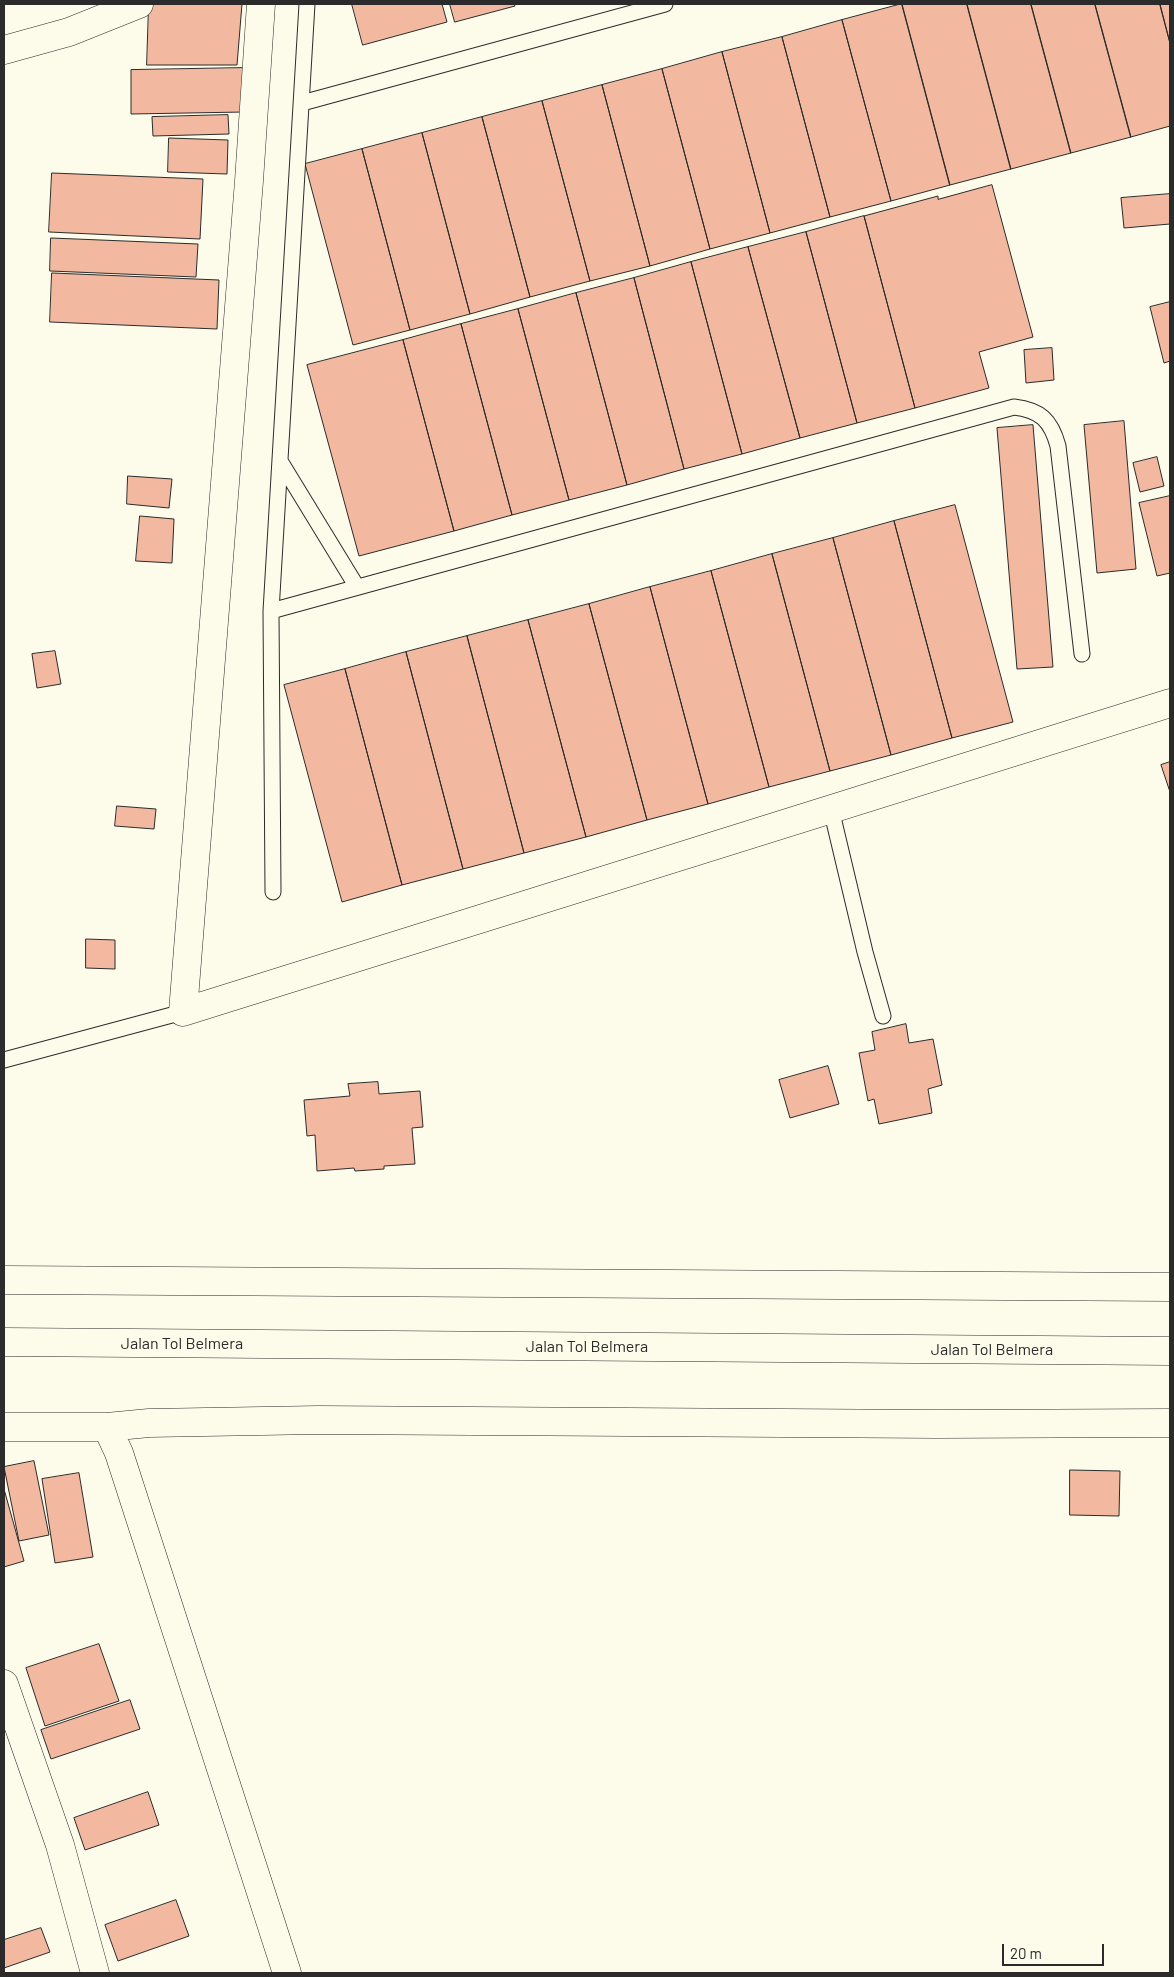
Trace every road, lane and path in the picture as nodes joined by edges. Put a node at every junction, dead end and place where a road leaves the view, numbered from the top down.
1 (139, 4) edge
2 (261, 4) edge
3 (307, 4) edge
4 (665, 4) edge
5 (4, 50) edge
6 (302, 103) junction
7 (280, 461) junction
8 (357, 587) junction
9 (271, 611) junction
10 (1082, 654) dead end
11 (1170, 703) edge
12 (831, 809) junction
13 (273, 892) dead end
14 (184, 1012) junction
15 (883, 1016) dead end
16 (4, 1060) edge
17 (4, 1280) edge
18 (1170, 1288) edge
19 (4, 1342) edge
20 (1170, 1351) edge
21 (1170, 1423) edge
22 (4, 1427) edge
23 (107, 1427) junction
24 (4, 1684) edge
25 (95, 1973) edge
26 (287, 1973) edge

1 - 5 main road
2 - 14 main road
3 - 6 lane
4 - 6 lane
6 - 7 lane
7 - 8 lane
7 - 9 lane
8 - 9 lane
8 - 10 lane
9 - 13 lane
11 - 12 main road
12 - 14 main road
12 - 15 lane
14 - 16 lane
17 - 18 main road
19 - 20 main road, Jalan Tol Belmera
21 - 23 main road
22 - 23 main road
23 - 26 main road
24 - 25 main road

